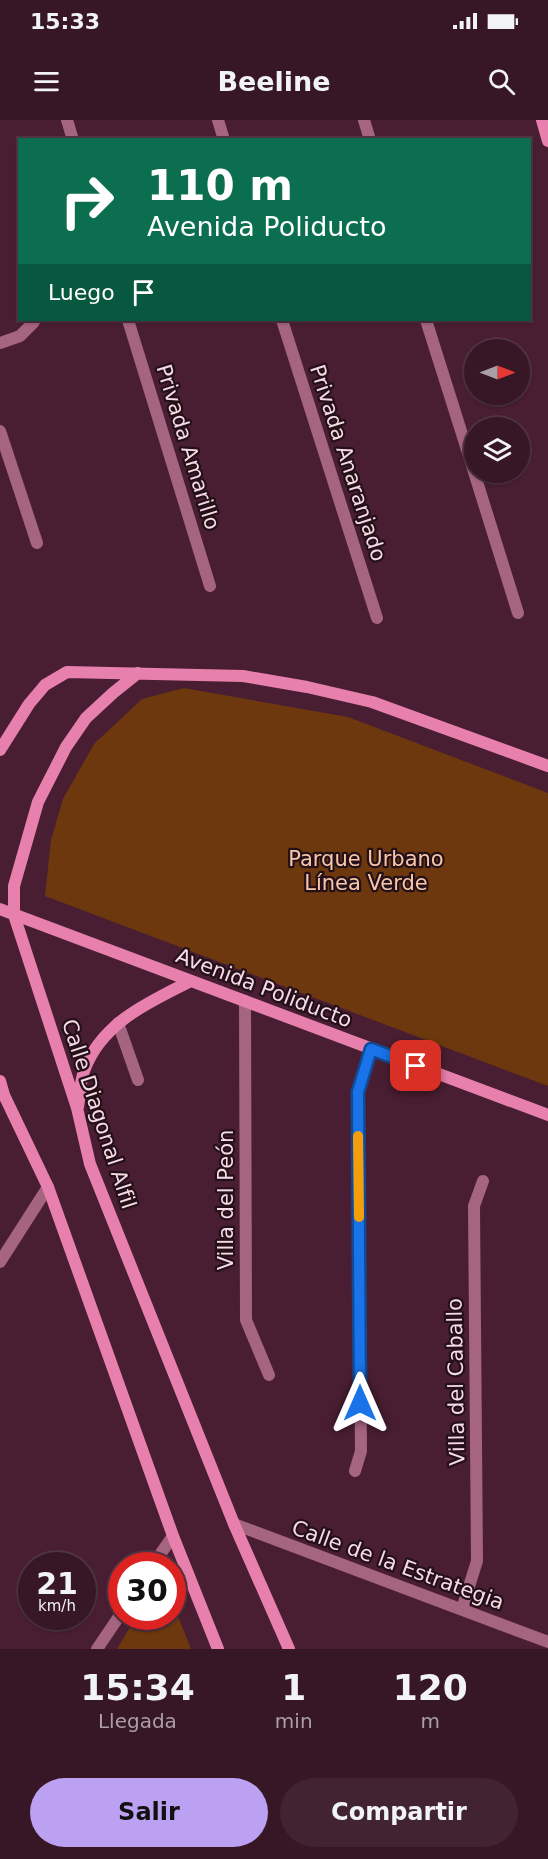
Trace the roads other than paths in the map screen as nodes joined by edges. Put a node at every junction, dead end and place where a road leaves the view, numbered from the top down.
1 (68, 120) edge
2 (218, 120) edge
3 (364, 120) edge
4 (542, 120) edge
5 (73, 138) edge
6 (223, 138) edge
7 (369, 138) edge
8 (548, 141) edge
9 (128, 321) edge
10 (282, 321) edge
11 (426, 321) edge
12 (34, 322) dead end
13 (0, 343) edge
14 (0, 431) edge
15 (464, 440) edge
16 (477, 483) edge
17 (37, 543) dead end
18 (210, 586) dead end
19 (518, 613) dead end
20 (377, 618) dead end
21 (138, 673) junction
22 (0, 750) edge
23 (548, 766) edge
24 (0, 909) edge
25 (14, 915) junction
26 (191, 981) junction
27 (245, 1001) junction
28 (118, 1023) junction
29 (371, 1049) junction
30 (138, 1080) dead end
31 (0, 1081) edge
32 (2, 1094) edge
33 (78, 1108) junction
34 (548, 1115) edge
35 (483, 1181) dead end
36 (48, 1187) junction
37 (0, 1262) edge
38 (269, 1375) dead end
39 (355, 1471) dead end
40 (234, 1524) junction
41 (173, 1536) junction
42 (162, 1552) edge
43 (462, 1609) junction
44 (110, 1630) edge
45 (548, 1642) edge
46 (97, 1649) edge
47 (218, 1649) edge
48 (289, 1649) edge

1 - 5 street
2 - 6 street
3 - 7 street
4 - 8 street
9 - 18 street, Privada Amarillo
10 - 20 street, Privada Anaranjado
11 - 15 street
12 - 13 street
14 - 17 street
16 - 19 street
21 - 22 street
21 - 23 street
21 - 25 street, Calle Diagonal Alfil
24 - 25 street, Avenida Poliducto
25 - 26 street, Avenida Poliducto
25 - 33 street, Calle Diagonal Alfil
26 - 27 street, Avenida Poliducto
26 - 28 street
27 - 29 street, Avenida Poliducto
27 - 38 street, Villa del Peón
28 - 30 street
28 - 33 street
29 - 34 street, Avenida Poliducto
29 - 39 street
31 - 32 street
32 - 36 street
33 - 40 street, Calle Diagonal Alfil
35 - 43 street, Villa del Caballo
36 - 37 street
36 - 41 street
40 - 43 street, Calle de la Estrategia
40 - 48 street, Calle Diagonal Alfil
41 - 42 street
41 - 47 street
43 - 45 street, Calle de la Estrategia
44 - 46 street

